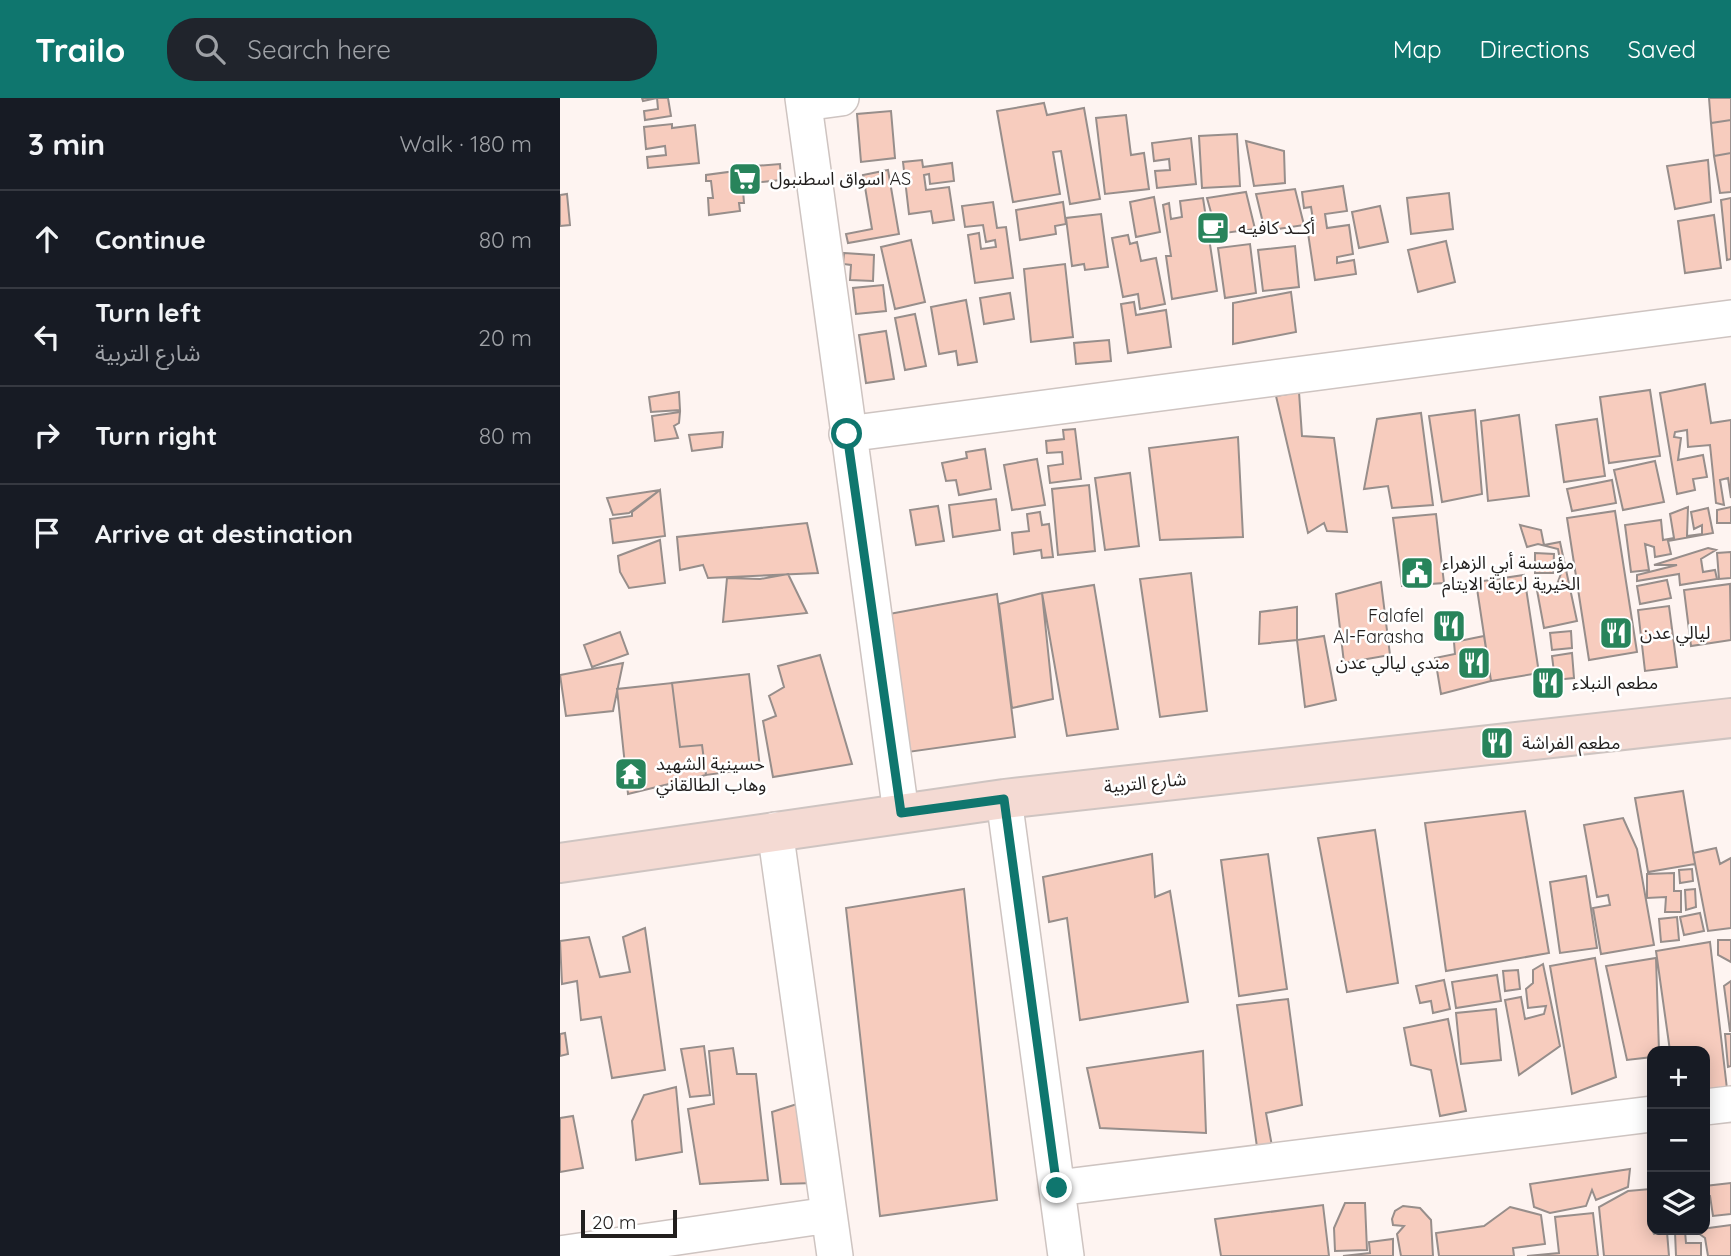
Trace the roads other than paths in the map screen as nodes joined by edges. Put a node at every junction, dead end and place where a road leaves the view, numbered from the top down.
1 (841, 98) edge
2 (803, 101) edge
3 (1731, 318) edge
4 (847, 434) junction
5 (1731, 718) edge
6 (1004, 799) junction
7 (901, 813) junction
8 (775, 830) junction
9 (560, 863) edge
10 (1731, 1104) edge
11 (1710, 1106) edge
12 (1647, 1115) edge
13 (1057, 1188) junction
14 (830, 1215) junction
15 (560, 1254) edge
16 (835, 1256) edge
17 (1066, 1256) edge

1 - 2 street
2 - 4 street
3 - 4 street
4 - 7 street
5 - 6 street, شارع التربية
6 - 7 street, شارع التربية
6 - 13 street
7 - 8 street, شارع التربية
8 - 9 street, شارع التربية
8 - 14 street
10 - 11 street
12 - 13 street
13 - 17 street
14 - 15 street
14 - 16 street

